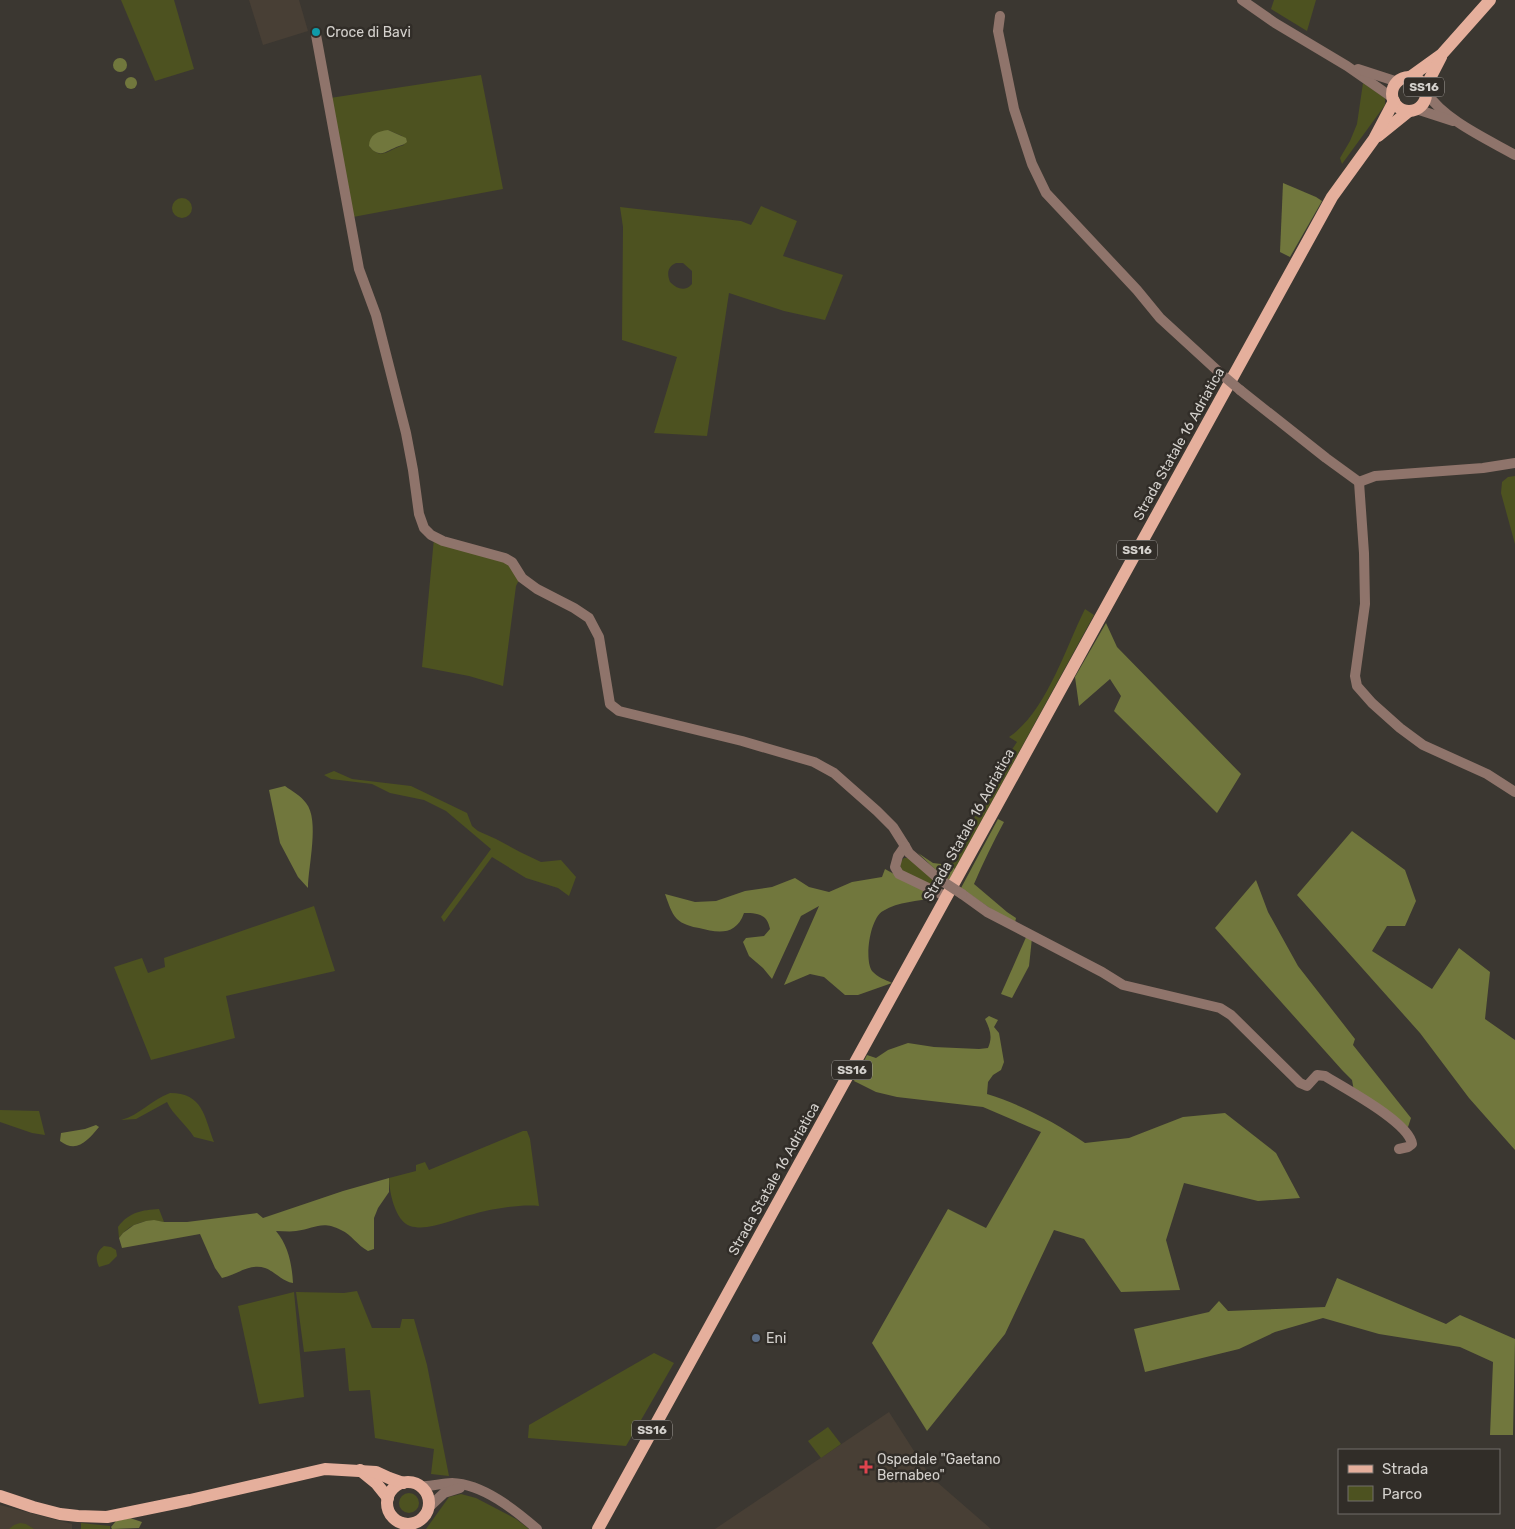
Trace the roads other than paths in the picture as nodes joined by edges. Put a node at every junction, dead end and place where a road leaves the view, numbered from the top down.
1 (1242, 0) edge
2 (1490, 0) edge
3 (1000, 16) dead end
4 (316, 36) dead end
5 (1442, 54) junction
6 (1347, 66) junction
7 (1410, 77) junction
8 (1398, 82) junction
9 (1425, 90) junction
10 (1394, 100) junction
11 (1413, 110) junction
12 (1460, 123) junction
13 (1374, 139) junction
14 (1515, 155) edge
15 (1515, 463) edge
16 (1359, 482) junction
17 (1515, 792) edge
18 (905, 846) junction
19 (946, 900) junction
20 (1400, 1149) dead end
21 (360, 1470) junction
22 (403, 1483) junction
23 (420, 1486) junction
24 (469, 1487) junction
25 (0, 1496) edge
26 (388, 1498) junction
27 (428, 1508) junction
28 (397, 1524) edge
29 (418, 1525) edge
30 (537, 1529) edge
31 (598, 1529) edge

1 - 6 street
2 - 5 main road, SS16
3 - 16 street, bridge
4 - 18 street
5 - 7 main road, SS16
5 - 9 main road, SS16
6 - 8 street
6 - 10 street
7 - 8 main road, SS16
7 - 9 main road, SS16
8 - 10 main road, SS16
9 - 11 main road, SS16
9 - 12 street
10 - 11 main road, SS16
10 - 13 main road, Strada Statale 16 Adriatica / SS16
11 - 12 street
11 - 13 main road, Strada Statale 16 Adriatica / SS16
12 - 14 street
13 - 19 main road, Strada Statale 16 Adriatica / SS16
15 - 16 street
16 - 17 street
18 - 19 street
18 - 20 street, bridge
19 - 31 main road, Strada Statale 16 Adriatica / SS16
21 - 22 main road
21 - 25 main road
21 - 26 main road
22 - 23 main road
22 - 26 main road
23 - 24 street
23 - 27 main road
24 - 27 street
24 - 30 street
26 - 28 main road
27 - 29 main road
28 - 29 main road

